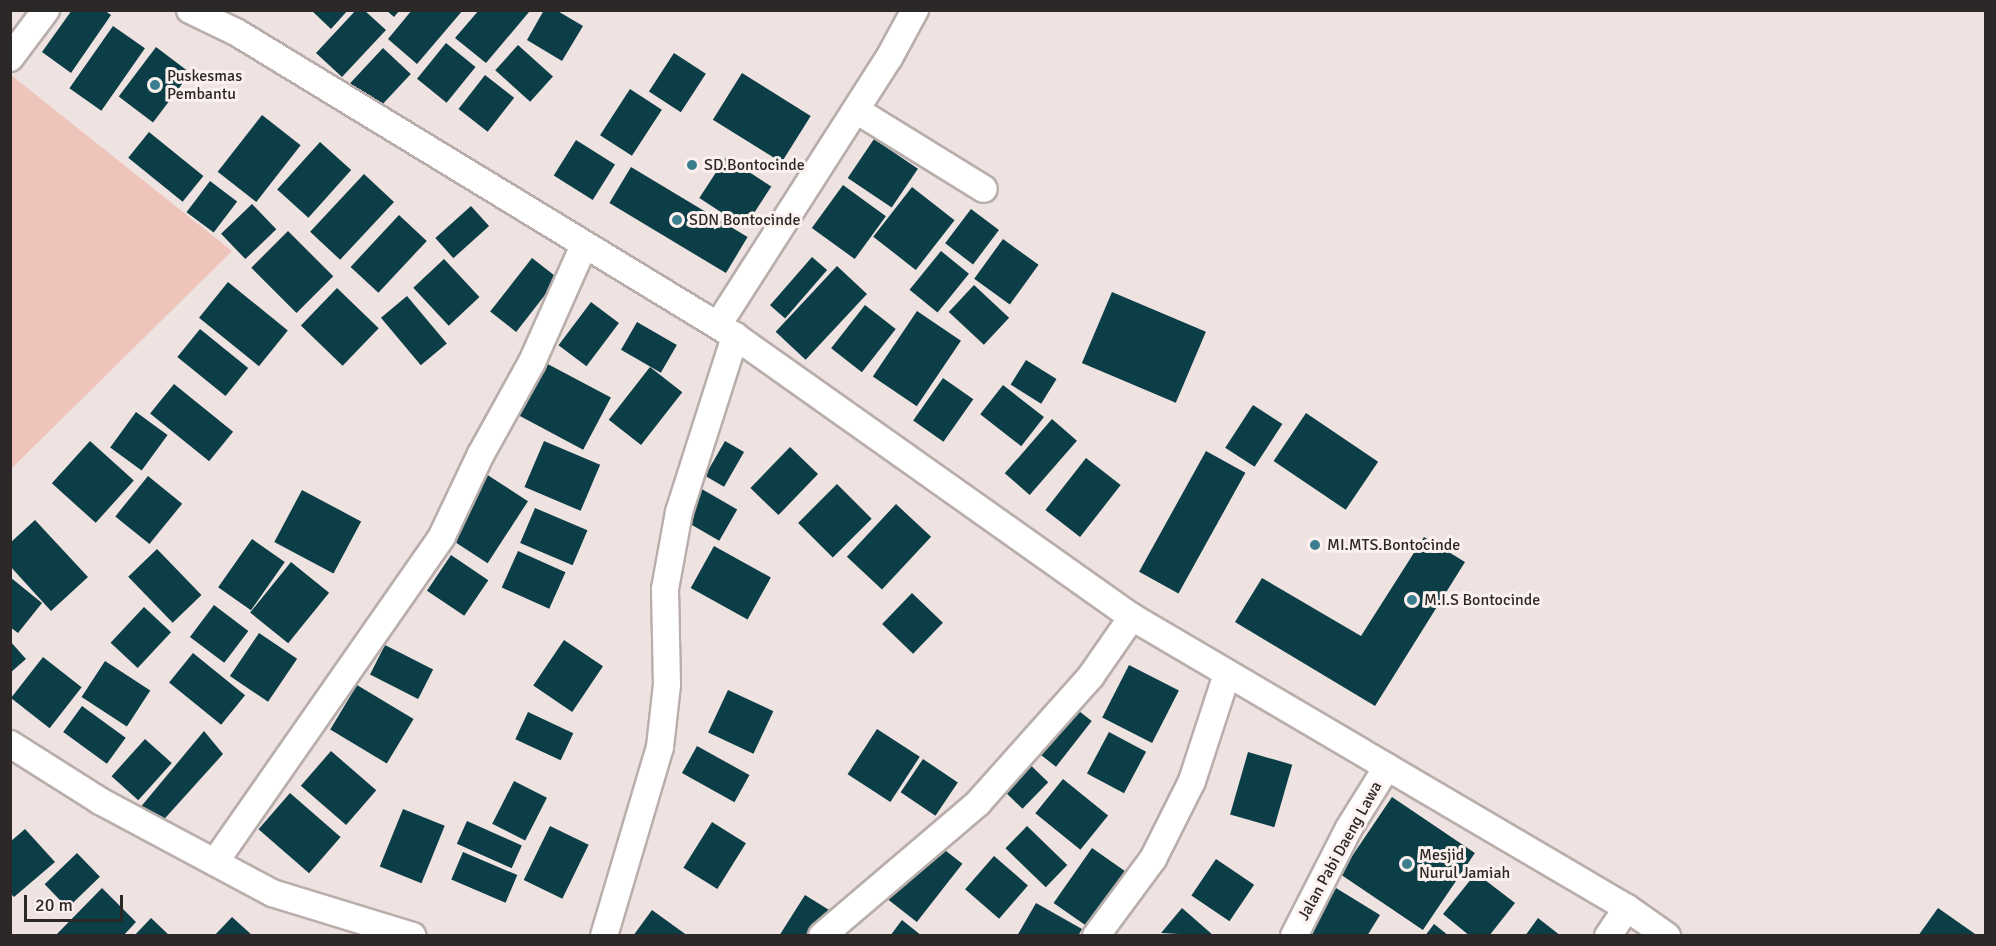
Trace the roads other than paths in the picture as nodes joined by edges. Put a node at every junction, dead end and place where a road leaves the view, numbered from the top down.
1 (46, 10) edge
2 (190, 10) edge
3 (915, 10) edge
4 (10, 58) edge
5 (856, 110) junction
6 (984, 189) dead end
7 (584, 245) junction
8 (727, 331) junction
9 (1132, 617) junction
10 (1227, 674) junction
11 (10, 744) edge
12 (1387, 767) junction
13 (215, 862) junction
14 (1627, 908) junction
15 (413, 936) edge
16 (604, 936) edge
17 (822, 936) edge
18 (1096, 936) edge
19 (1294, 936) edge
20 (1608, 936) edge
21 (1667, 936) edge

1 - 4 street
2 - 7 street
3 - 5 street
5 - 6 street
5 - 8 street
7 - 8 street
7 - 13 street
8 - 9 street
8 - 16 street
9 - 10 street
9 - 17 street
10 - 12 street
10 - 18 street
11 - 13 street
12 - 14 street
12 - 19 street, Jalan Pabi Daeng Lawa
13 - 15 street
14 - 20 street
14 - 21 street

